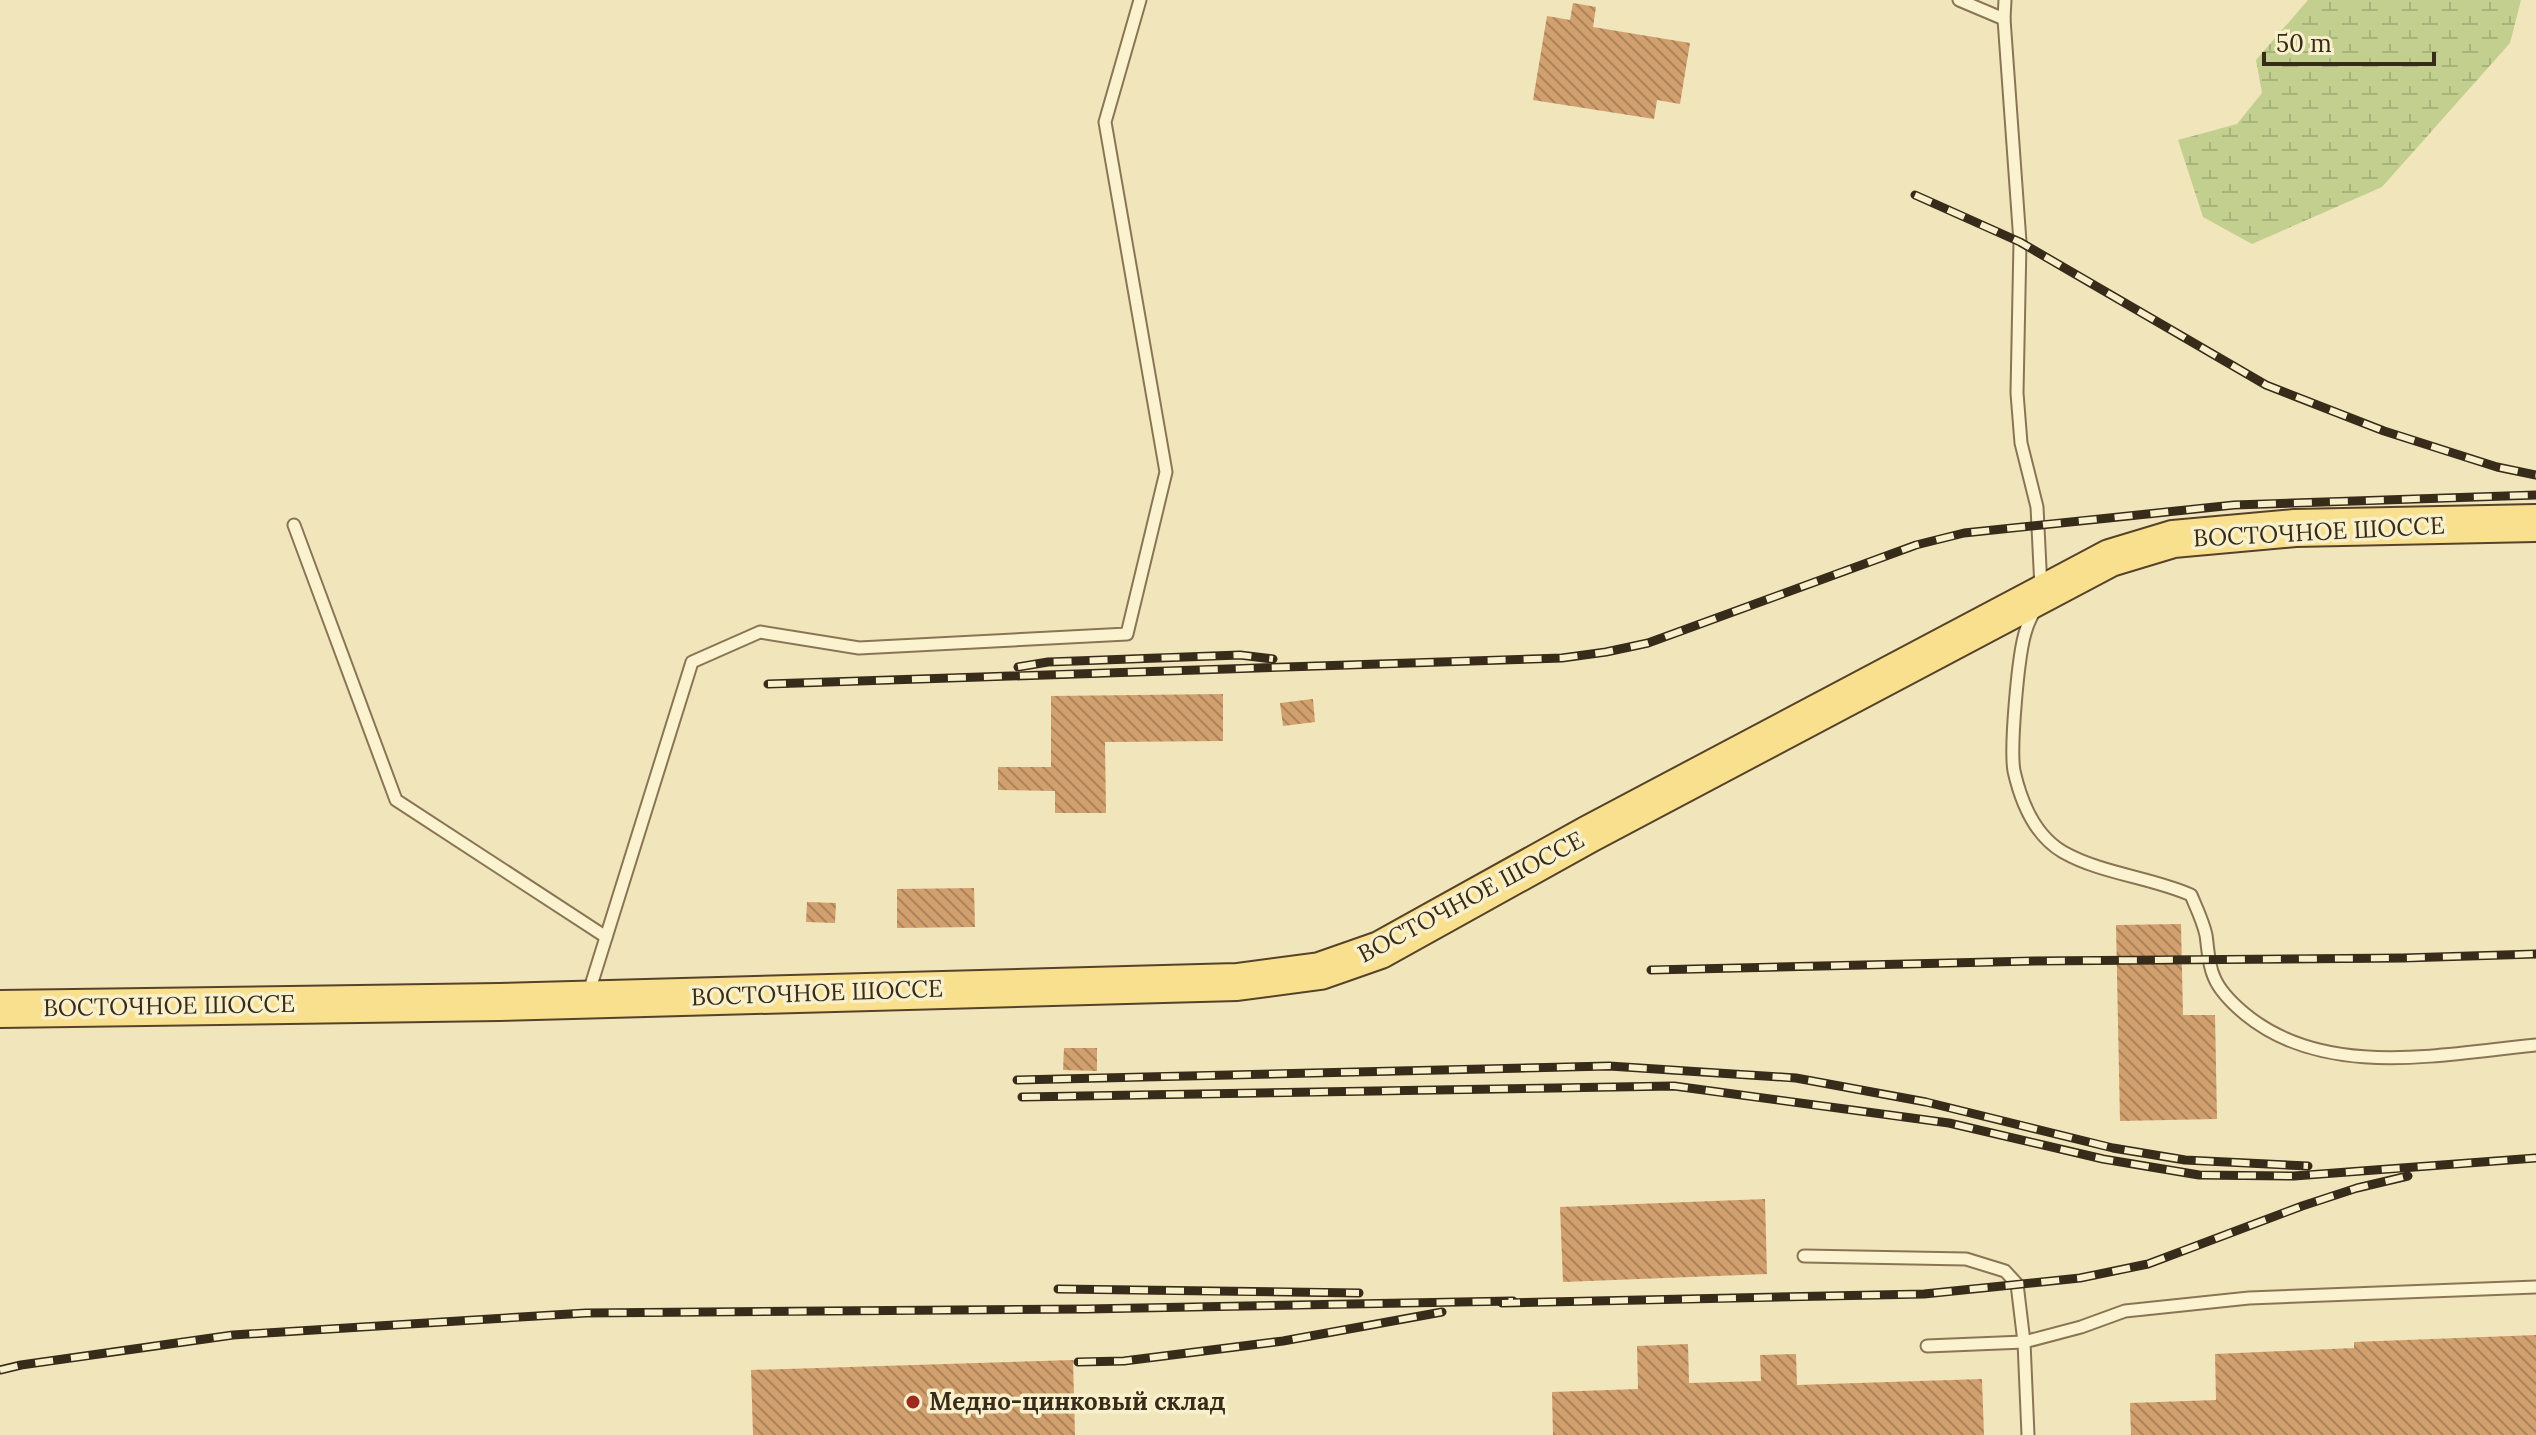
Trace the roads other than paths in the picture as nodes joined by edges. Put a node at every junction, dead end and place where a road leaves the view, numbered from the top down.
1 (1140, 0) edge
2 (1959, 0) edge
3 (2005, 0) edge
4 (2004, 19) junction
5 (2536, 523) edge
6 (294, 525) dead end
7 (2041, 596) junction
8 (606, 937) junction
9 (586, 999) junction
10 (0, 1009) edge
11 (2536, 1045) edge
12 (1804, 1256) dead end
13 (2536, 1287) edge
14 (2024, 1342) junction
15 (1927, 1346) dead end
16 (2028, 1435) edge

1 - 8 lane
2 - 4 lane
3 - 4 lane
4 - 7 lane
5 - 7 main road, ВОСТОЧНОЕ ШОССЕ
6 - 8 lane
7 - 9 main road, ВОСТОЧНОЕ ШОССЕ
7 - 11 lane
8 - 9 lane
9 - 10 main road, ВОСТОЧНОЕ ШОССЕ
12 - 14 lane
13 - 14 lane
14 - 15 lane
14 - 16 lane

